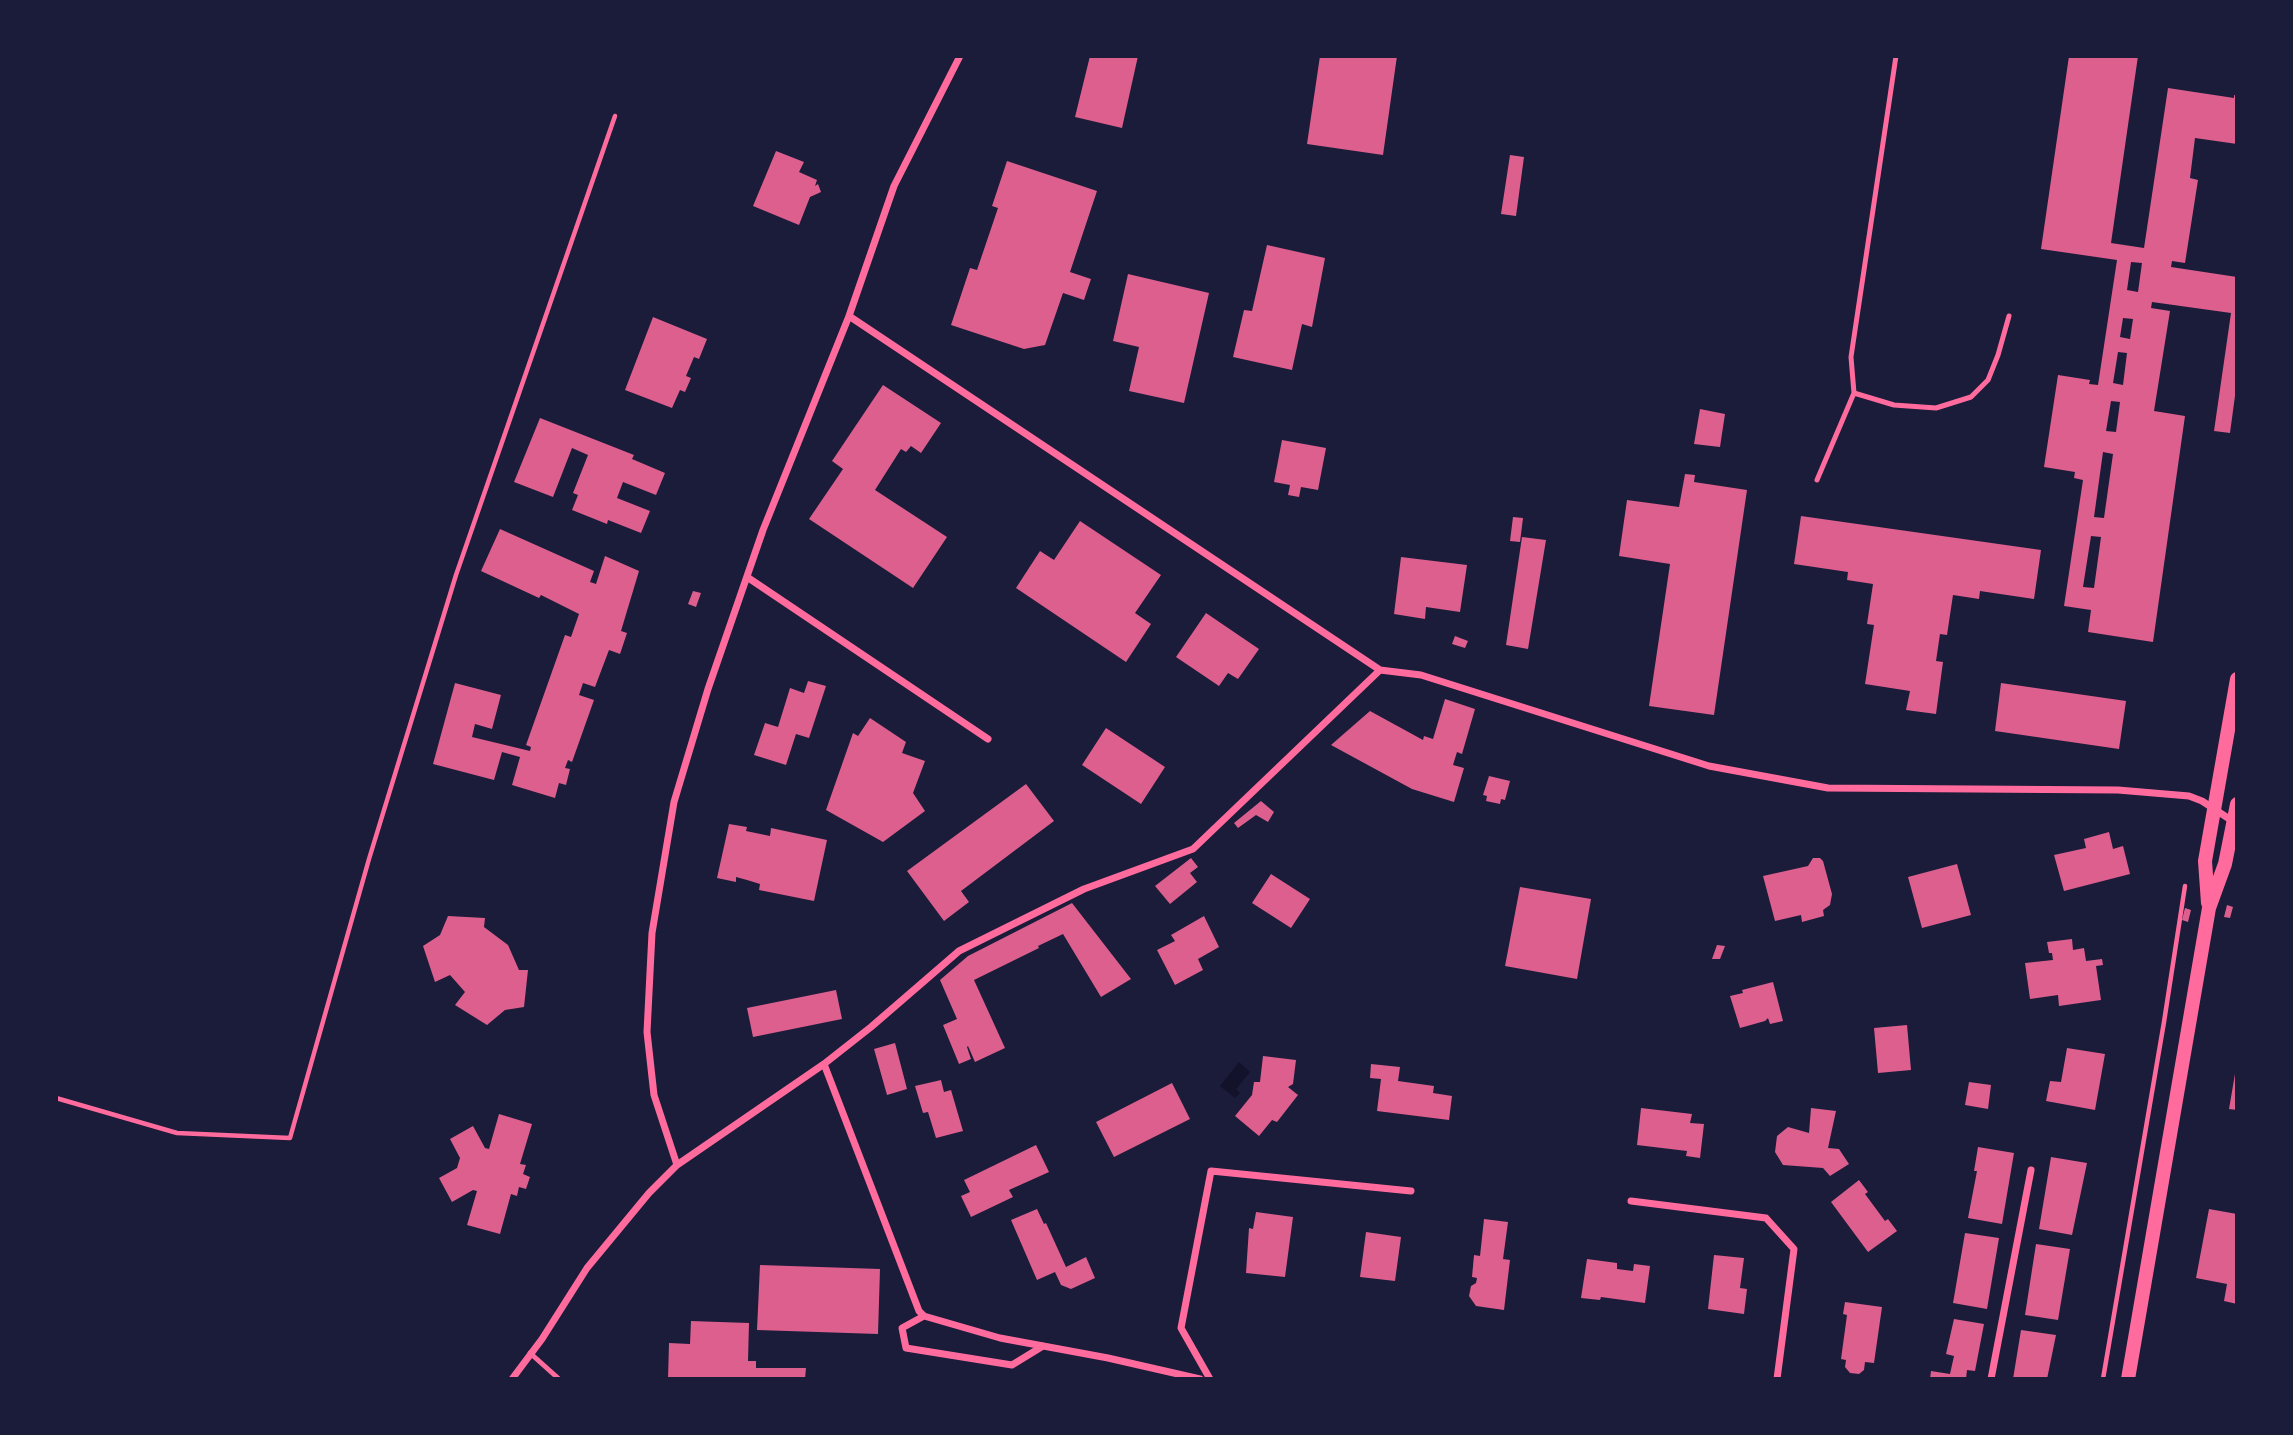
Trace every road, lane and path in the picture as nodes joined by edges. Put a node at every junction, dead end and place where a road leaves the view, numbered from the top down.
1 (960, 56) edge
2 (1896, 56) edge
3 (615, 116) dead end
4 (849, 316) junction
5 (2009, 316) dead end
6 (1854, 393) junction
7 (1817, 480) dead end
8 (747, 576) junction
9 (1380, 670) junction
10 (2237, 679) edge
11 (988, 739) dead end
12 (2237, 804) edge
13 (2214, 810) junction
14 (2235, 823) edge
15 (2186, 884) dead end
16 (2208, 908) junction
17 (824, 1064) junction
18 (56, 1098) edge
19 (677, 1166) junction
20 (2031, 1170) dead end
21 (1411, 1191) dead end
22 (1631, 1201) dead end
23 (924, 1316) junction
24 (1043, 1346) junction
25 (530, 1353) junction
26 (512, 1379) edge
27 (559, 1379) edge
28 (1200, 1379) edge
29 (1210, 1379) edge
30 (1777, 1379) edge
31 (1991, 1379) edge
32 (2103, 1379) edge
33 (2128, 1379) edge

1 - 4 street
2 - 6 lane
3 - 18 path
4 - 8 street
4 - 9 street
5 - 6 lane
6 - 7 lane
8 - 11 street
8 - 19 street
9 - 13 street
9 - 17 street
10 - 13 main road
12 - 14 main road
13 - 14 street
13 - 16 main road
14 - 16 main road
15 - 32 path
16 - 33 main road
17 - 19 street
17 - 23 street
19 - 25 street
20 - 31 street
21 - 29 street
22 - 30 street
23 - 24 street
23 - 24 street
24 - 28 street
25 - 26 street
25 - 27 lane

